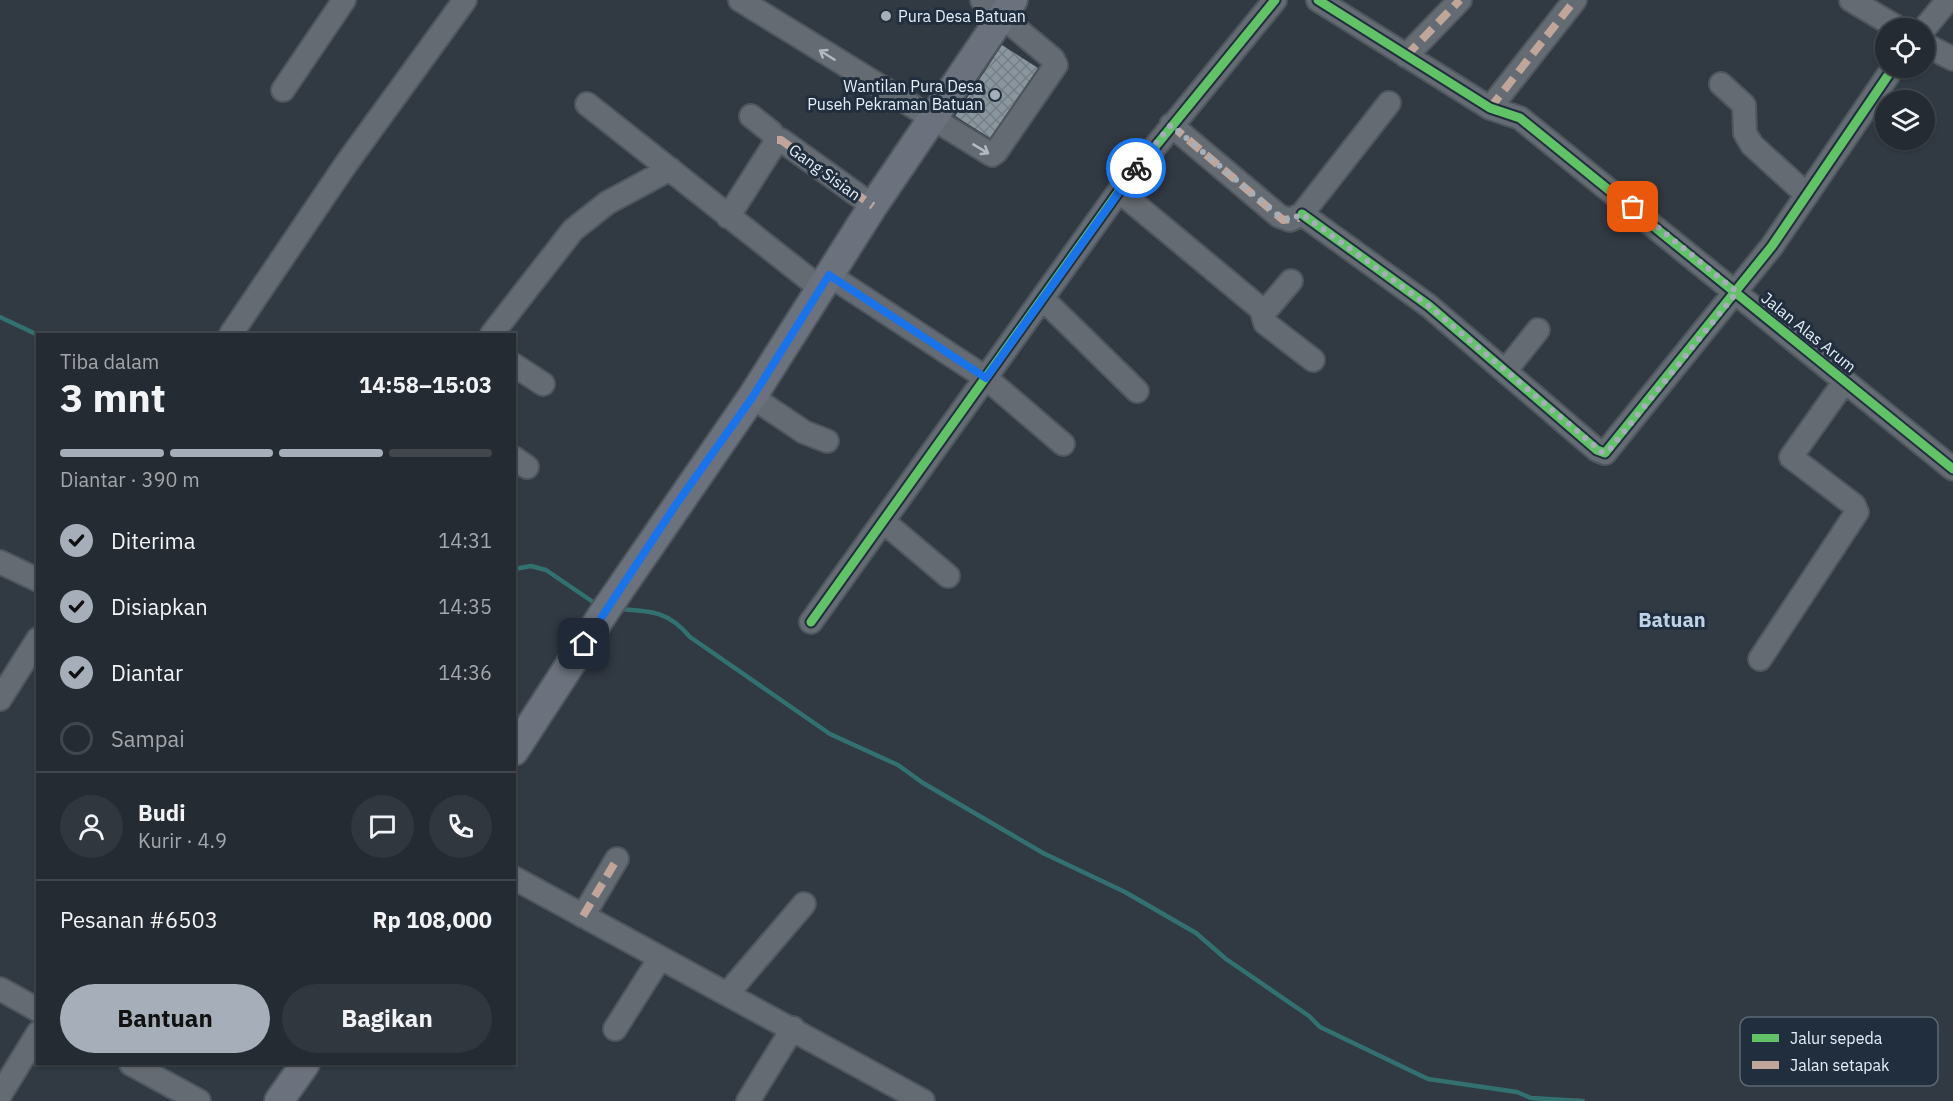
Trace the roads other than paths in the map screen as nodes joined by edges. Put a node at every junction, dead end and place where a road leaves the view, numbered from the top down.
1 (344, 0) edge
2 (465, 0) edge
3 (740, 0) edge
4 (1275, 0) edge
5 (1318, 0) edge
6 (1460, 0) edge
7 (1575, 0) edge
8 (1851, 0) edge
9 (1948, 0) edge
10 (999, 5) edge
11 (1881, 18) edge
12 (1933, 18) edge
13 (1935, 50) edge
14 (1406, 56) junction
15 (1953, 59) edge
16 (1886, 78) edge
17 (1721, 84) dead end
18 (283, 90) dead end
19 (587, 104) dead end
20 (1389, 104) dead end
21 (1490, 108) junction
22 (751, 116) dead end
23 (930, 119) junction
24 (1171, 125) junction
25 (777, 140) junction
26 (670, 169) junction
27 (1119, 191) junction
28 (1808, 195) junction
29 (873, 206) junction
30 (1302, 214) junction
31 (728, 217) junction
32 (825, 281) junction
33 (1291, 281) dead end
34 (1737, 292) junction
35 (1043, 299) junction
36 (1263, 314) junction
37 (1538, 330) dead end
38 (232, 333) edge
39 (493, 333) edge
40 (1313, 360) dead end
41 (516, 366) edge
42 (1506, 370) junction
43 (986, 378) junction
44 (1845, 381) junction
45 (543, 384) dead end
46 (1137, 391) dead end
47 (752, 398) junction
48 (827, 441) dead end
49 (1063, 444) dead end
50 (1953, 469) edge
51 (884, 522) junction
52 (0, 562) edge
53 (948, 576) dead end
54 (36, 579) edge
55 (811, 622) dead end
56 (36, 642) edge
57 (1760, 660) dead end
58 (3, 689) edge
59 (516, 748) edge
60 (617, 860) dead end
61 (516, 879) edge
62 (804, 904) dead end
63 (583, 916) junction
64 (660, 958) junction
65 (0, 989) edge
66 (728, 993) junction
67 (36, 1009) edge
68 (793, 1028) junction
69 (615, 1029) dead end
70 (36, 1036) edge
71 (135, 1065) edge
72 (304, 1065) edge
73 (163, 1072) edge
74 (895, 1094) edge
75 (0, 1095) edge
76 (199, 1101) edge
77 (279, 1101) edge
78 (748, 1101) edge
79 (923, 1101) edge

1 - 18 street
2 - 38 street
23 -> 3 street
4 - 24 street
5 - 14 street, Jalan Alas Arum
6 - 14 street
7 - 21 street
8 - 11 street
9 - 12 street
10 - 23 main road
23 -> 10 street
13 - 15 street
14 - 21 street, Jalan Alas Arum
16 - 28 street
17 - 28 street
19 - 26 street
20 - 30 street
21 - 34 street, Jalan Alas Arum
22 - 25 street, Gang Sisian
23 - 29 main road
24 - 27 street
24 - 30 street
25 - 29 street, Gang Sisian
25 - 31 street
26 - 31 street
26 - 39 street
27 - 35 street
27 - 36 street
28 - 34 street
29 - 32 main road
30 - 42 street
31 - 32 street
32 - 43 street
32 - 47 main road
33 - 36 street
34 - 42 street
34 - 44 street, Jalan Alas Arum
35 - 43 street
35 - 46 street
36 - 40 street
37 - 42 street
41 - 45 street
43 - 49 street
43 - 51 street
44 - 50 street, Jalan Alas Arum
44 - 57 street
47 - 48 street
47 - 59 main road
51 - 53 street
51 - 55 street
52 - 54 street
56 - 58 street
60 - 63 street
61 - 63 street
62 - 66 street
63 - 64 street
64 - 66 street
64 - 69 street
65 - 67 street
66 - 68 street
68 - 74 street
68 - 78 street
70 - 75 street
71 - 73 street
72 - 77 main road
73 - 76 street
74 - 79 street

